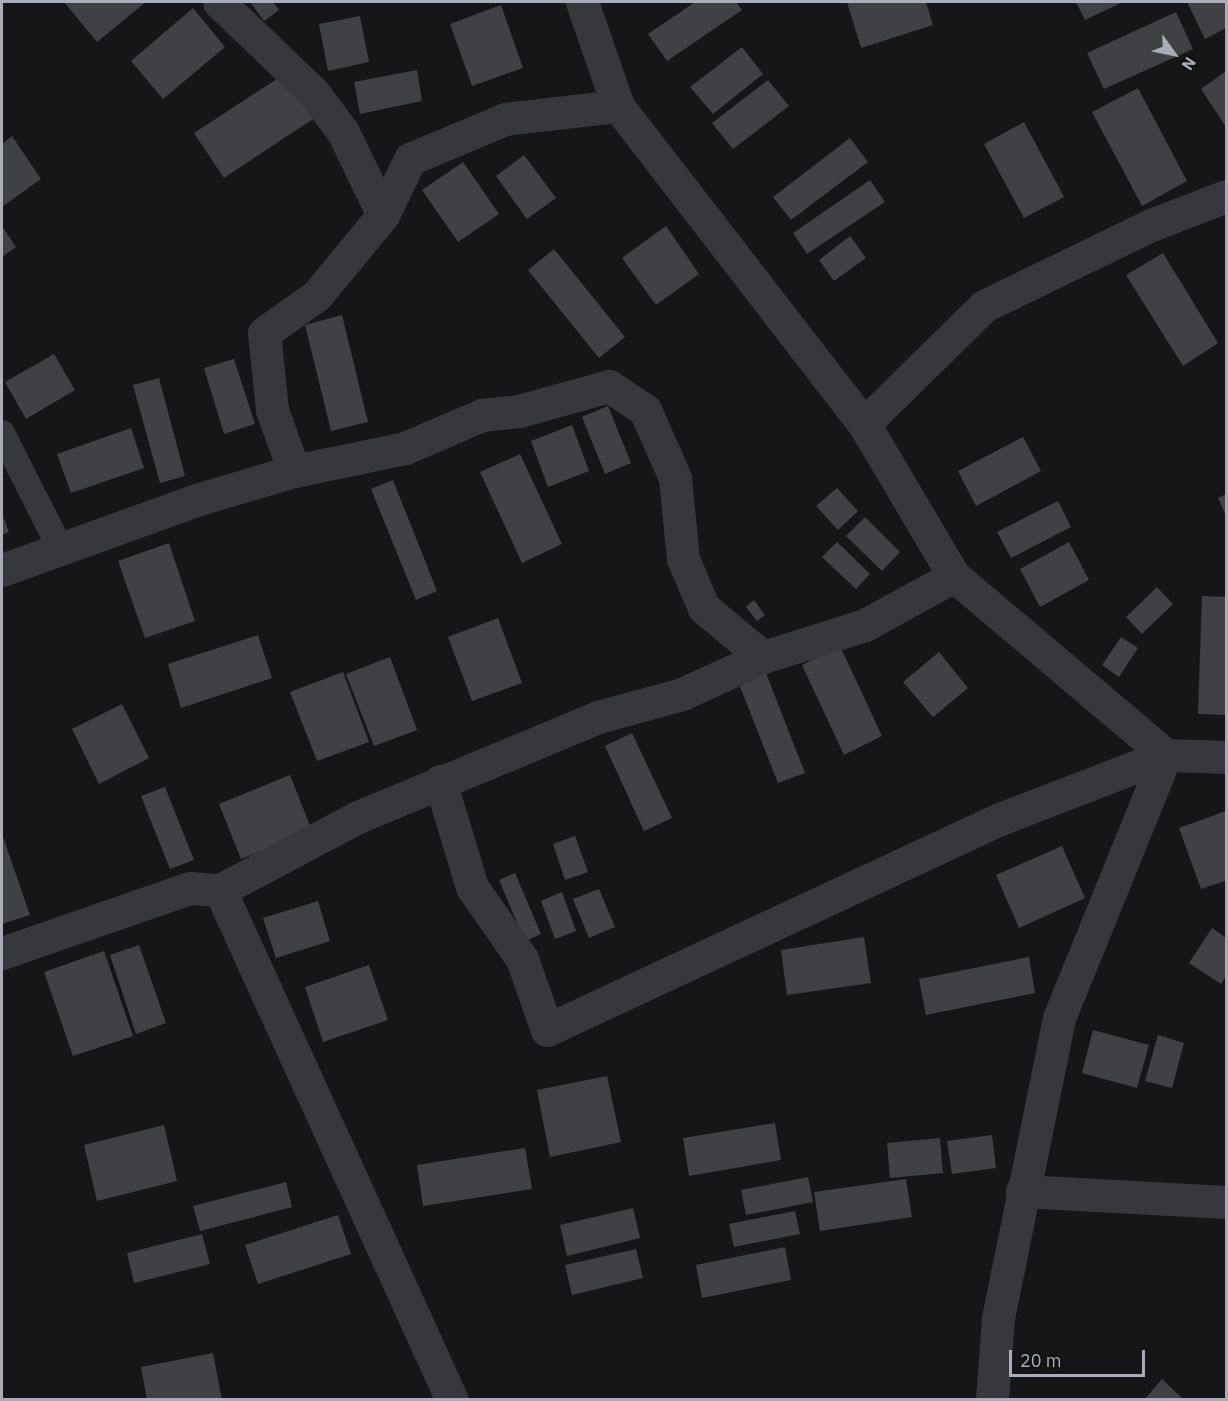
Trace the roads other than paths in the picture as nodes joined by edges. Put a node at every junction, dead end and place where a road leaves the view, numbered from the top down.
1 (219, 2) edge
2 (582, 2) edge
3 (618, 106) junction
4 (1227, 196) edge
5 (383, 214) junction
6 (864, 424) junction
7 (2, 433) edge
8 (294, 471) junction
9 (59, 546) junction
10 (2, 570) edge
11 (954, 576) junction
12 (763, 657) junction
13 (1166, 754) junction
14 (1227, 757) edge
15 (440, 781) junction
16 (220, 890) junction
17 (2, 953) edge
18 (1022, 1191) junction
19 (1227, 1202) edge
20 (452, 1400) edge
21 (992, 1400) edge

1 - 5 street
2 - 3 street
3 - 5 street
3 - 6 street
4 - 6 street
5 - 8 street
6 - 11 street
7 - 9 lane
8 - 9 street
8 - 12 street
9 - 10 street
11 - 12 street
11 - 13 street
12 - 15 street
13 - 14 street
13 - 15 street
13 - 18 street
15 - 16 street
16 - 17 street
16 - 20 street
18 - 19 street
18 - 21 street

